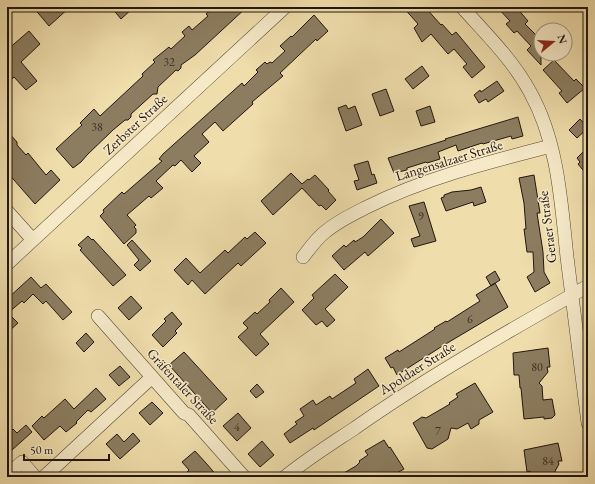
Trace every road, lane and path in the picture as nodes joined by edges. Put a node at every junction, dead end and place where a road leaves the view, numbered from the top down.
1 (285, 7) edge
2 (462, 7) edge
3 (551, 146) junction
4 (7, 211) edge
5 (33, 240) junction
6 (303, 257) dead end
7 (7, 264) edge
8 (588, 286) edge
9 (572, 295) junction
10 (98, 316) dead end
11 (152, 377) junction
12 (588, 422) edge
13 (7, 476) edge
14 (35, 477) edge
15 (44, 477) edge
16 (244, 477) edge
17 (285, 477) edge

1 - 5 street, Zerbster Straße
2 - 3 street, Geraer Straße
3 - 6 street, Langensalzaer Straße
3 - 9 street, Geraer Straße
4 - 5 street
5 - 7 street, Zerbster Straße
8 - 9 street, Apoldaer Straße
9 - 12 street, Geraer Straße
9 - 17 street, Apoldaer Straße
10 - 11 street, Gräfentaler Straße
11 - 15 street
11 - 16 street, Gräfentaler Straße
13 - 14 street

